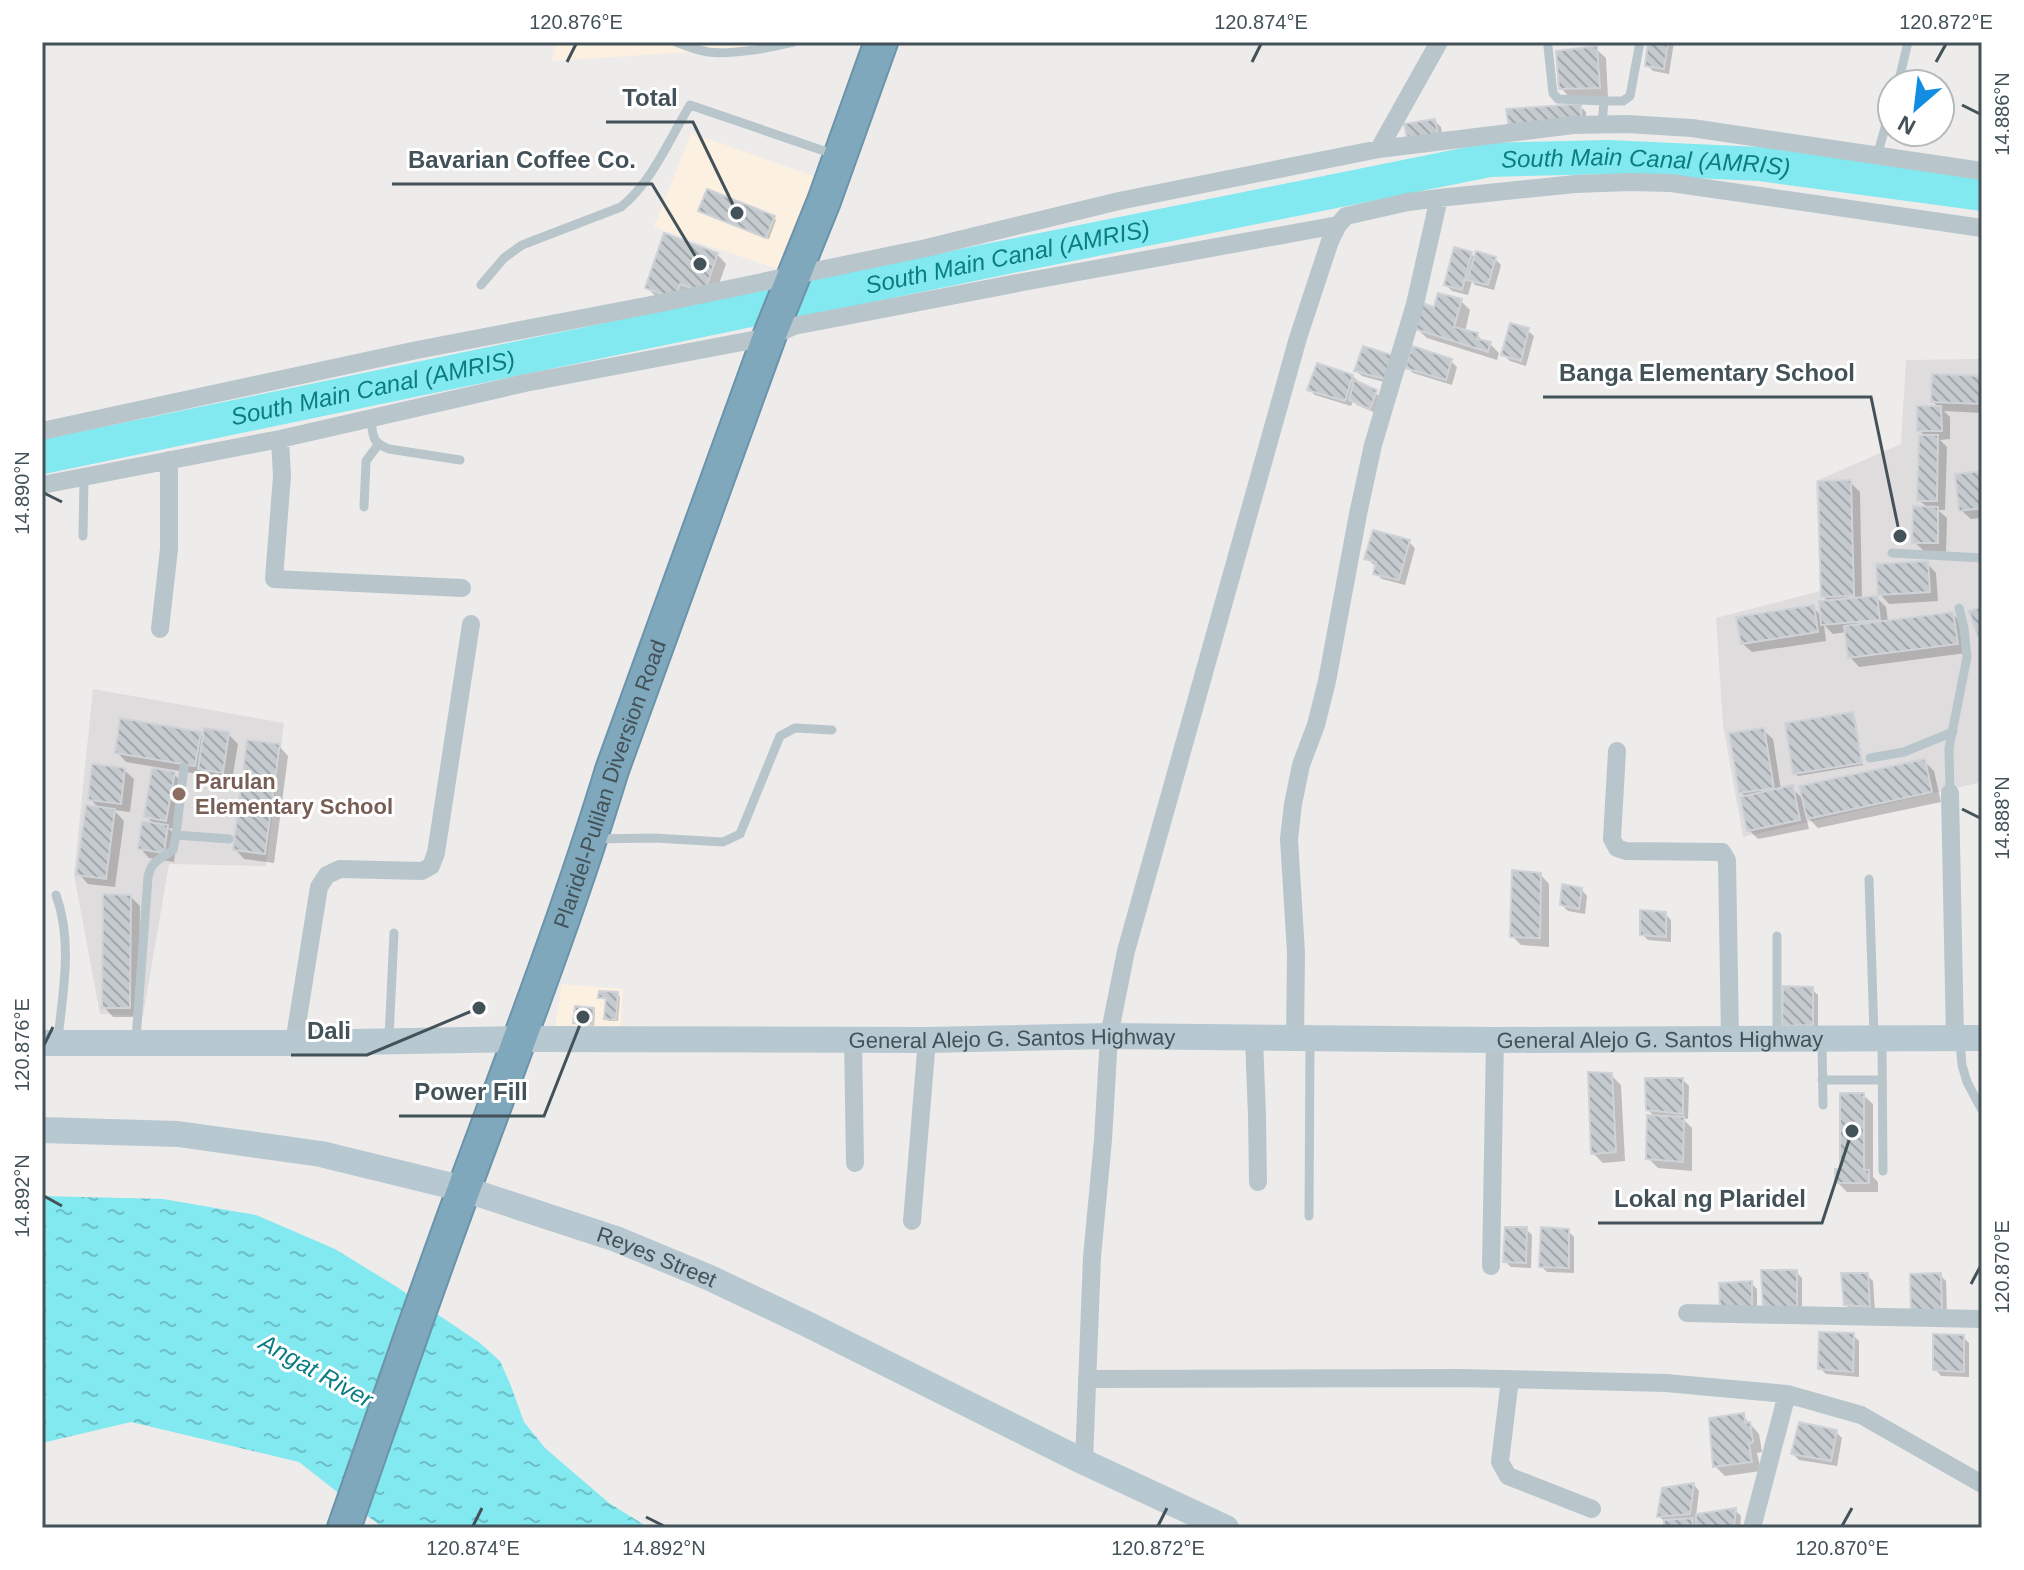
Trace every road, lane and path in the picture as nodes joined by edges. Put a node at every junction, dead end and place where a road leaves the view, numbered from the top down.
1 (676, 42) edge
2 (790, 42) edge
3 (881, 42) edge
4 (1439, 42) edge
5 (1640, 42) edge
6 (1908, 42) edge
7 (1548, 47) dead end
8 (1902, 68) edge
9 (1604, 101) junction
10 (1602, 125) junction
11 (1879, 148) edge
12 (1379, 149) junction
13 (840, 156) junction
14 (1877, 156) junction
15 (1982, 171) edge
16 (1439, 198) junction
17 (1338, 225) junction
18 (1982, 228) edge
19 (791, 280) junction
20 (481, 285) dead end
21 (771, 333) junction
22 (371, 418) junction
23 (42, 431) edge
24 (280, 439) junction
25 (378, 445) junction
26 (169, 460) junction
27 (460, 460) dead end
28 (84, 477) junction
29 (42, 485) edge
30 (364, 507) dead end
31 (83, 536) dead end
32 (1892, 553) dead end
33 (1982, 558) edge
34 (462, 588) dead end
35 (1959, 608) dead end
36 (471, 624) dead end
37 (160, 629) dead end
38 (832, 730) dead end
39 (1953, 732) junction
40 (1617, 751) dead end
41 (1870, 758) dead end
42 (184, 767) dead end
43 (1950, 793) joint
44 (176, 835) junction
45 (229, 839) dead end
46 (591, 839) junction
47 (1869, 879) dead end
48 (56, 895) dead end
49 (394, 933) dead end
50 (1777, 936) dead end
51 (1109, 1036) junction
52 (1254, 1038) junction
53 (1302, 1038) junction
54 (1730, 1038) junction
55 (1777, 1038) junction
56 (1822, 1038) junction
57 (1966, 1038) edge
58 (520, 1039) junction
59 (853, 1039) junction
60 (1878, 1039) junction
61 (927, 1040) junction
62 (1495, 1040) junction
63 (136, 1042) junction
64 (389, 1042) junction
65 (50, 1043) edge
66 (294, 1043) junction
67 (1822, 1080) junction
68 (1882, 1080) junction
69 (1823, 1105) dead end
70 (1982, 1110) edge
71 (42, 1130) edge
72 (855, 1163) dead end
73 (1883, 1171) dead end
74 (1258, 1182) dead end
75 (464, 1189) junction
76 (1309, 1216) dead end
77 (912, 1221) dead end
78 (1491, 1266) dead end
79 (1687, 1313) dead end
80 (1982, 1319) edge
81 (1087, 1379) junction
82 (1510, 1379) junction
83 (1787, 1394) junction
84 (1084, 1462) junction
85 (1982, 1484) edge
86 (1592, 1509) dead end
87 (344, 1528) edge
88 (1226, 1528) edge
89 (1752, 1528) edge

1 - 2 lane
3 - 13 highway, Plaridel-Pulilan Diversion Road
4 - 12 street
5 - 9 lane
6 - 8 lane
7 - 9 lane
9 - 10 lane
10 - 12 street
10 - 14 street
11 - 14 lane
12 - 19 street
13 - 19 highway, Plaridel-Pulilan Diversion Road
13 - 20 lane
14 - 15 street
16 - 17 street
16 - 18 street
16 - 53 street
17 - 21 street
17 - 51 street
19 - 21 highway, Plaridel-Pulilan Diversion Road
19 - 23 street
21 - 22 street
21 - 46 highway, Plaridel-Pulilan Diversion Road
22 - 24 street
22 - 25 lane
24 - 26 street
24 - 34 street
25 - 27 lane
25 - 30 lane
26 - 28 street
26 - 37 street
28 - 29 street
28 - 31 lane
32 - 33 lane
35 - 39 lane
36 - 66 street
38 - 46 lane
39 - 41 lane
39 - 43 lane
40 - 54 street
42 - 44 lane
43 - 57 street
44 - 45 lane
44 - 63 lane
46 - 58 highway, Plaridel-Pulilan Diversion Road
47 - 60 lane
48 - 65 lane
49 - 64 lane
50 - 55 lane
51 - 52 main road, General Alejo G. Santos Highway
51 - 61 main road, General Alejo G. Santos Highway
51 - 81 street
52 - 53 main road, General Alejo G. Santos Highway
52 - 74 street
53 - 62 main road, General Alejo G. Santos Highway
53 - 76 lane
54 - 55 main road, General Alejo G. Santos Highway
54 - 62 main road, General Alejo G. Santos Highway
55 - 56 main road, General Alejo G. Santos Highway
56 - 60 main road, General Alejo G. Santos Highway
56 - 67 lane
57 - 60 main road, General Alejo G. Santos Highway
57 - 70 lane
58 - 59 main road, General Alejo G. Santos Highway
58 - 64 main road, General Alejo G. Santos Highway
58 - 75 highway, Plaridel-Pulilan Diversion Road
59 - 61 main road, General Alejo G. Santos Highway
59 - 72 street
60 - 68 lane
61 - 77 street
62 - 78 street
63 - 65 main road, General Alejo G. Santos Highway
63 - 66 main road, General Alejo G. Santos Highway
64 - 66 main road, General Alejo G. Santos Highway
67 - 68 lane
67 - 69 lane
68 - 73 lane
71 - 75 main road, Reyes Street
75 - 84 main road, Reyes Street
75 - 87 highway, Plaridel-Pulilan Diversion Road
79 - 80 street
81 - 82 street
81 - 84 street
82 - 83 street
82 - 86 street
83 - 85 street
83 - 89 street
84 - 88 main road, Reyes Street

